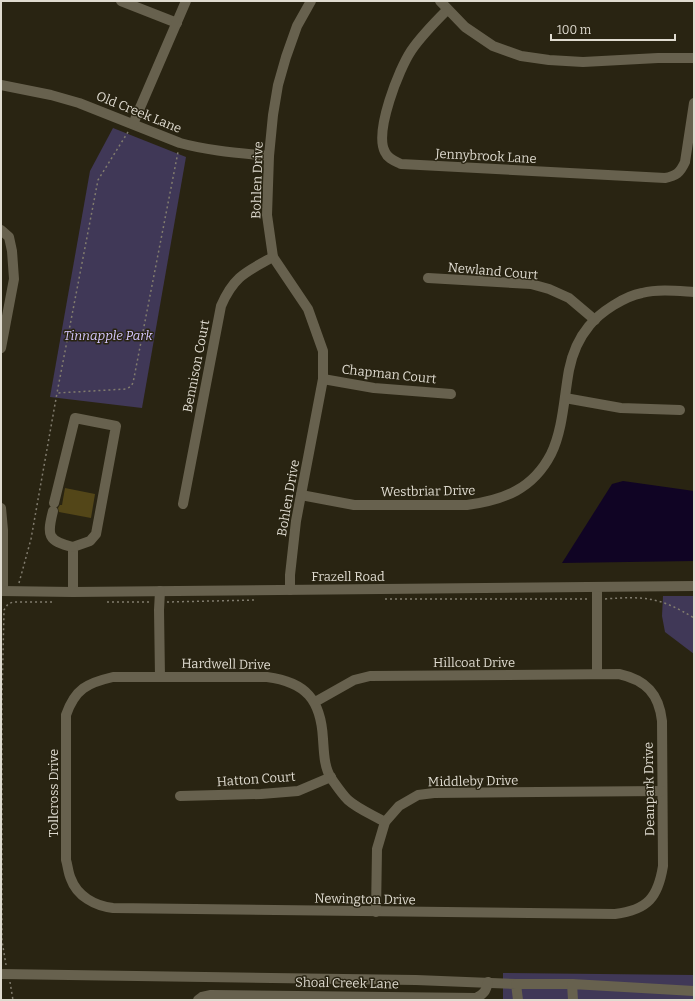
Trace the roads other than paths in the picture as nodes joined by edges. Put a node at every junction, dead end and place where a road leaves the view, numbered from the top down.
1 (121, 1) edge
2 (186, 1) edge
3 (311, 1) edge
4 (440, 1) edge
5 (447, 10) junction
6 (177, 23) junction
7 (694, 58) edge
8 (1, 85) edge
9 (694, 103) edge
10 (133, 124) junction
11 (269, 156) junction
12 (1, 230) edge
13 (273, 257) junction
14 (428, 278) dead end
15 (694, 292) edge
16 (595, 320) junction
17 (1, 348) edge
18 (323, 379) junction
19 (451, 394) dead end
20 (565, 398) junction
21 (680, 410) dead end
22 (301, 495) junction
23 (183, 504) dead end
24 (1, 508) edge
25 (73, 547) junction
26 (694, 586) edge
27 (597, 587) junction
28 (290, 590) junction
29 (2, 591) edge
30 (160, 591) junction
31 (73, 592) junction
32 (597, 674) junction
33 (160, 677) junction
34 (639, 681) joint
35 (79, 692) joint
36 (315, 702) junction
37 (331, 777) junction
38 (662, 791) junction
39 (180, 796) dead end
40 (385, 822) junction
41 (81, 894) joint
42 (649, 901) joint
43 (376, 912) junction
44 (1, 974) edge
45 (488, 982) junction
46 (516, 984) junction
47 (572, 984) junction
48 (694, 991) edge
49 (331, 998) edge
50 (198, 1000) edge
51 (518, 1000) edge
52 (573, 1000) edge

1 - 6 street
2 - 6 street
3 - 11 street, Bohlen Drive
4 - 5 street
5 - 7 street
5 - 9 street, Jennybrook Lane
6 - 10 street
8 - 10 street, Old Creek Lane
10 - 11 street, Old Creek Lane
11 - 13 street, Bohlen Drive
12 - 17 street
13 - 18 street, Bohlen Drive
13 - 23 street, Bennison Court
14 - 16 street, Newland Court
15 - 16 street, Westbriar Drive
16 - 20 street, Westbriar Drive
18 - 19 street, Chapman Court
18 - 22 street, Bohlen Drive
20 - 21 street
20 - 22 street, Westbriar Drive
22 - 28 street, Bohlen Drive
24 - 29 street
25 - 25 street
25 - 31 street
26 - 27 street, Frazell Road
27 - 28 street, Frazell Road
27 - 32 street
28 - 30 street, Frazell Road
29 - 31 street, Frazell Road
30 - 31 street, Frazell Road
30 - 33 street
32 - 34 street, Hillcoat Drive
32 - 36 street, Hillcoat Drive
33 - 35 street, Hardwell Drive
33 - 36 street, Hardwell Drive
34 - 38 street, Deanpark Drive
35 - 41 street, Tollcross Drive
36 - 37 street, Hardwell Drive
37 - 39 street, Hatton Court
37 - 40 street, Hardwell Drive
38 - 40 street, Middleby Drive
38 - 42 street, Deanpark Drive
40 - 43 street, Middleby Drive
41 - 43 street, Newington Drive
42 - 43 street, Newington Drive
44 - 45 street
45 - 46 street
45 - 49 street, Shoal Creek Lane
46 - 47 street
46 - 51 street
47 - 48 street
47 - 52 street
49 - 50 street, Shoal Creek Lane

